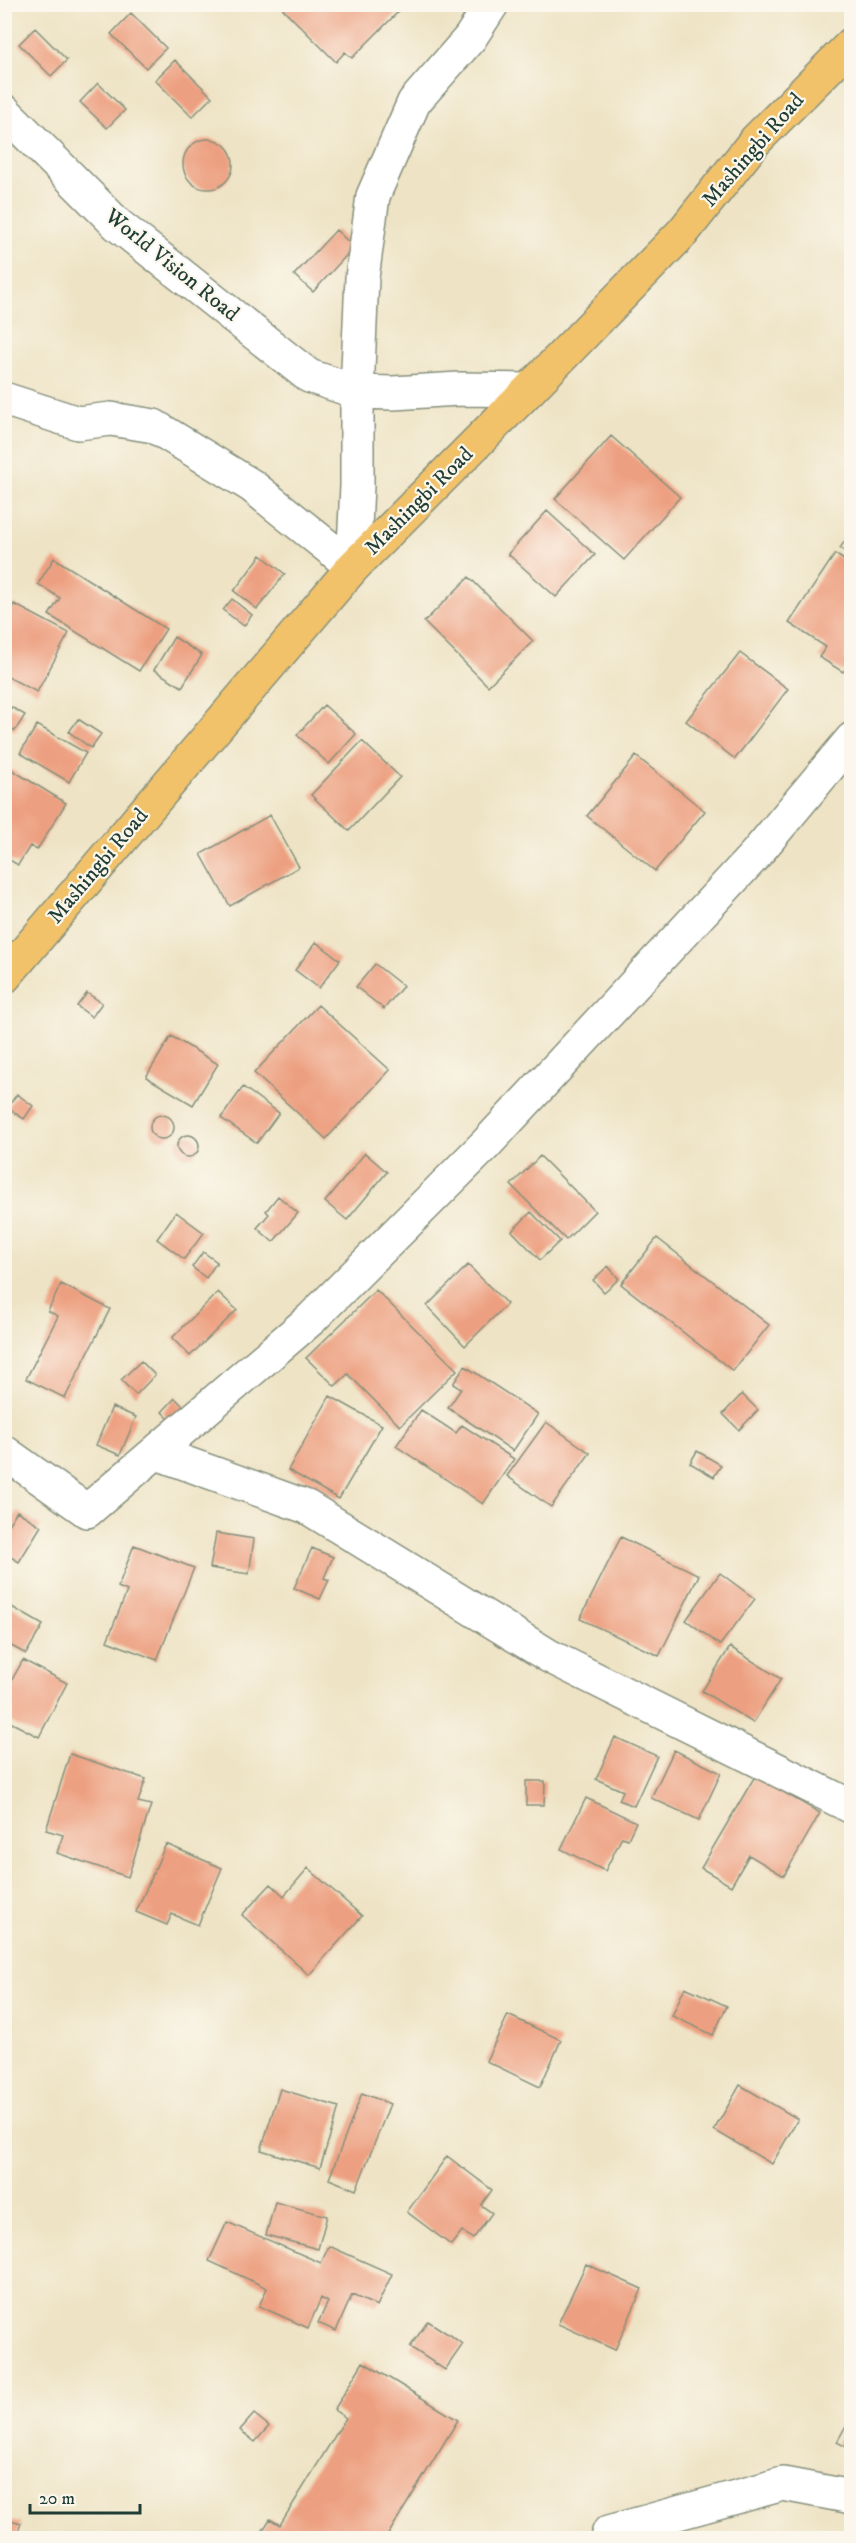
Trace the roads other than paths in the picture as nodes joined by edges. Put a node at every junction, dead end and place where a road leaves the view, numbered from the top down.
1 (492, 4) edge
2 (852, 44) edge
3 (4, 111) edge
4 (529, 390) junction
5 (357, 392) junction
6 (4, 399) edge
7 (353, 567) junction
8 (852, 739) edge
9 (4, 977) edge
10 (4, 1452) edge
11 (157, 1453) junction
12 (852, 1807) edge
13 (852, 2497) edge
14 (607, 2538) edge

1 - 5 street
2 - 4 main road, Mashingbi Road
3 - 5 street, World Vision Road
4 - 5 street, World Vision Road
4 - 7 main road, Mashingbi Road
5 - 7 street
6 - 7 street
7 - 9 main road, Mashingbi Road
8 - 11 street
10 - 11 street
11 - 12 street
13 - 14 street

